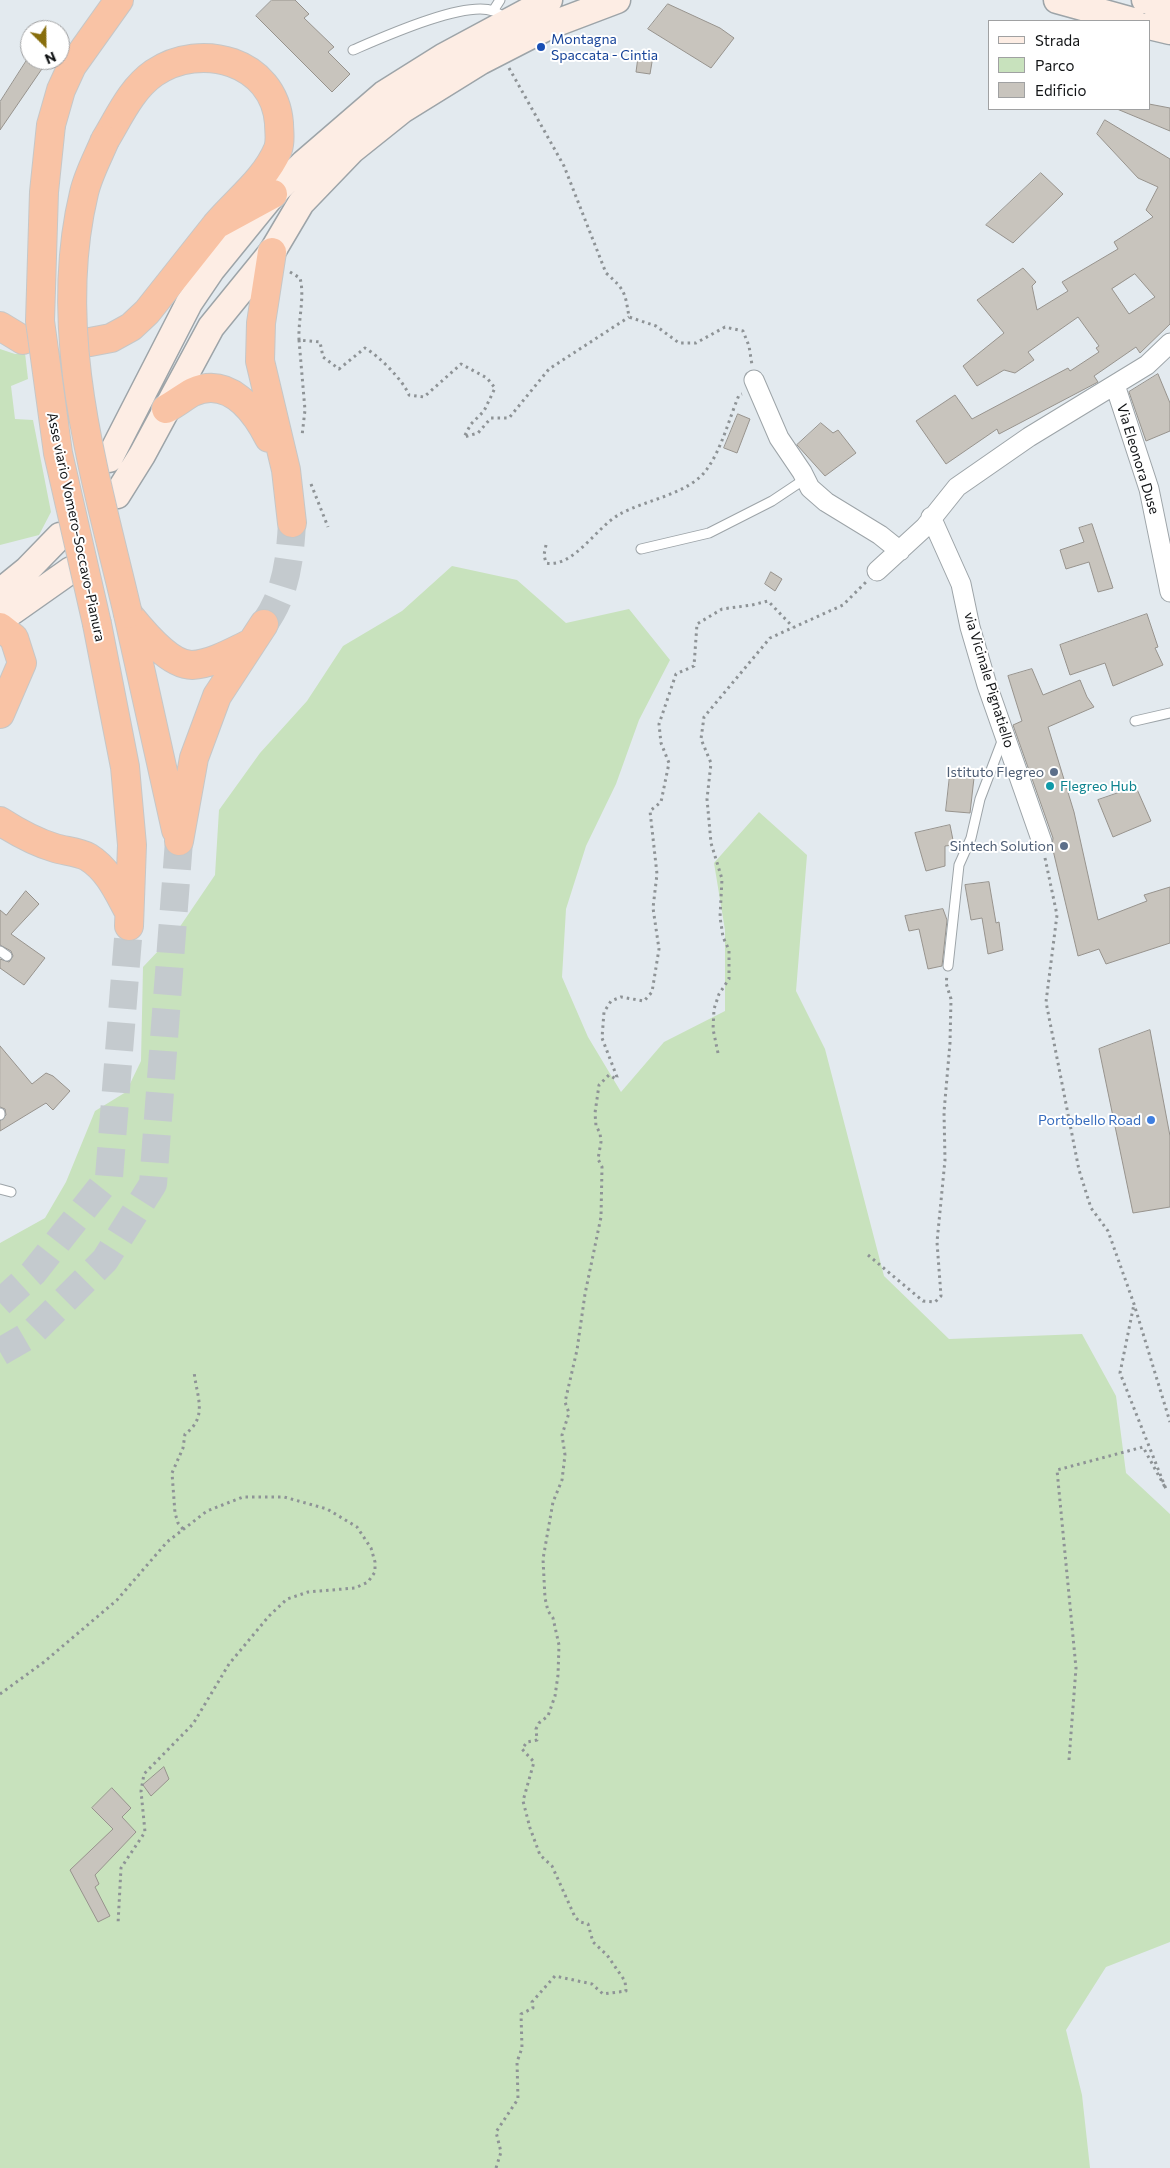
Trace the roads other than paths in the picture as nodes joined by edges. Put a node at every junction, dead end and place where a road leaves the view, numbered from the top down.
1 (119, 0) edge
2 (549, 0) edge
3 (1057, 0) edge
4 (1145, 0) edge
5 (612, 2) edge
6 (1170, 7) edge
7 (501, 10) edge
8 (1129, 20) edge
9 (1150, 26) edge
10 (1170, 31) edge
11 (353, 50) dead end
12 (273, 194) junction
13 (216, 225) junction
14 (279, 261) junction
15 (0, 326) edge
16 (23, 340) dead end
17 (90, 342) dead end
18 (1170, 344) edge
19 (755, 384) road end
20 (1115, 385) junction
21 (166, 409) junction
22 (109, 459) dead end
23 (297, 472) junction
24 (806, 479) junction
25 (116, 495) dead end
26 (931, 517) junction
27 (292, 523) tunnel mouth
28 (60, 536) dead end
29 (641, 549) dead end
30 (900, 550) junction
31 (71, 570) dead end
32 (877, 571) road end
33 (0, 592) edge
34 (1170, 592) edge
35 (128, 614) junction
36 (0, 620) edge
37 (0, 627) edge
38 (1170, 713) edge
39 (0, 714) edge
40 (1135, 721) dead end
41 (1005, 734) junction
42 (0, 821) edge
43 (1042, 842) road end
44 (948, 966) road end
45 (0, 1189) edge
46 (11, 1192) dead end

1 - 42 highway, Asse viario Vomero-Soccavo-Pianura, bridge
2 - 7 street
3 - 8 street
4 - 6 street
5 - 14 street
7 - 11 lane
7 - 12 street
9 - 10 street
12 - 13 highway
12 - 22 street
13 - 17 highway
13 - 35 highway, bridge
14 - 21 street
14 - 23 highway
15 - 16 highway
18 - 20 street
19 - 24 street
20 - 26 street
20 - 34 street, Via Eleonora Duse
21 - 23 highway
21 - 25 street
23 - 27 highway
24 - 29 lane
24 - 30 street
26 - 30 street
26 - 41 street, via Vicinale Pignatiello
28 - 33 street
30 - 32 street
31 - 36 street
35 - 35 highway
37 - 39 highway
38 - 40 lane
41 - 43 street, via Vicinale Pignatiello
41 - 44 lane
45 - 46 lane

